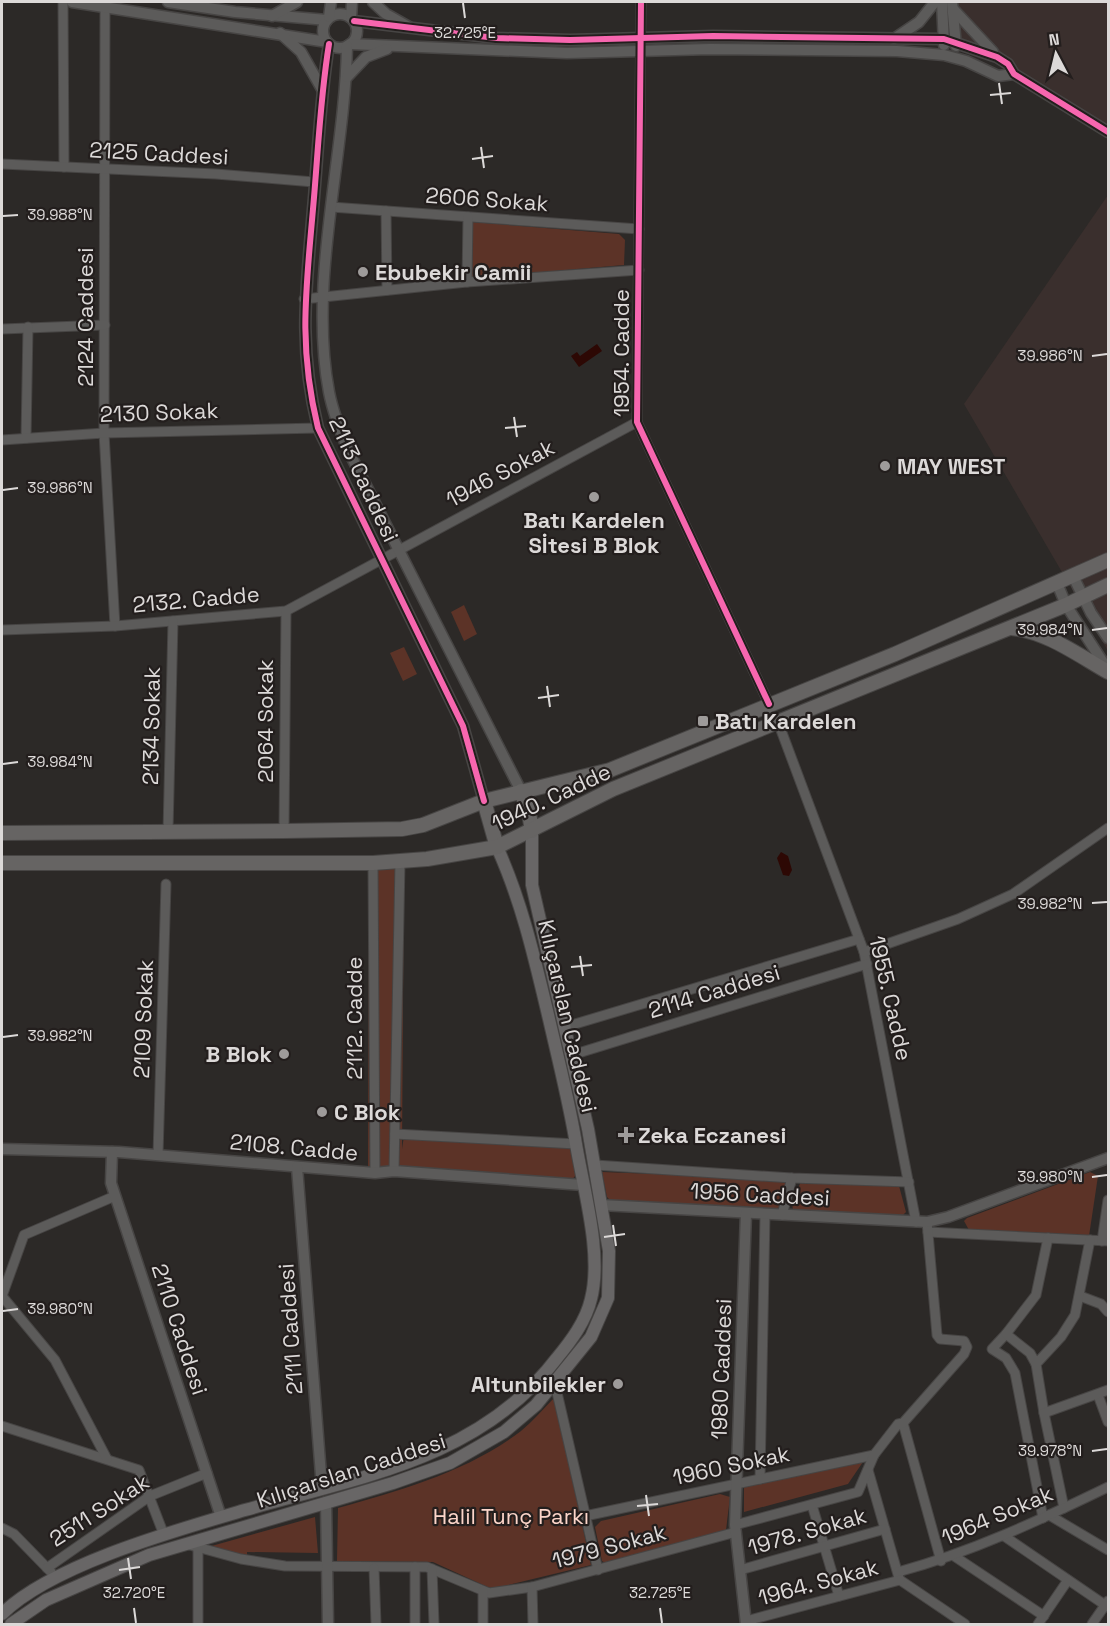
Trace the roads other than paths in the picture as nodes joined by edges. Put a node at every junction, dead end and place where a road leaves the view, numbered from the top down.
1 (63, 2) edge
2 (72, 2) edge
3 (168, 2) edge
4 (297, 2) edge
5 (331, 2) edge
6 (352, 2) edge
7 (373, 2) edge
8 (641, 2) edge
9 (935, 2) edge
10 (942, 2) edge
11 (952, 5) edge
12 (105, 7) junction
13 (272, 16) junction
14 (328, 19) junction
15 (352, 20) junction
16 (415, 30) junction
17 (279, 33) junction
18 (893, 39) junction
19 (944, 39) junction
20 (956, 42) junction
21 (328, 43) junction
22 (349, 45) junction
23 (640, 45) junction
24 (403, 47) junction
25 (944, 55) junction
26 (997, 57) junction
27 (957, 58) junction
28 (1014, 74) junction
29 (347, 77) junction
30 (322, 89) junction
31 (1108, 132) edge
32 (2, 164) edge
33 (63, 167) junction
34 (103, 169) junction
35 (314, 182) junction
36 (331, 207) junction
37 (386, 211) junction
38 (468, 217) junction
39 (639, 229) junction
40 (639, 270) junction
41 (467, 282) junction
42 (387, 290) junction
43 (324, 297) junction
44 (304, 299) junction
45 (105, 325) junction
46 (28, 327) junction
47 (2, 329) edge
48 (637, 422) junction
49 (318, 428) junction
50 (104, 433) junction
51 (26, 438) junction
52 (2, 440) edge
53 (398, 549) junction
54 (381, 559) junction
55 (1108, 560) edge
56 (1073, 576) junction
57 (1058, 583) junction
58 (1108, 585) edge
59 (1082, 597) junction
60 (1066, 605) junction
61 (286, 611) junction
62 (173, 621) junction
63 (115, 626) junction
64 (1009, 628) junction
65 (2, 630) edge
66 (1108, 638) edge
67 (1108, 671) edge
68 (769, 704) junction
69 (778, 722) junction
70 (521, 791) junction
71 (484, 801) junction
72 (1108, 828) edge
73 (284, 831) junction
74 (532, 831) junction
75 (168, 832) junction
76 (2, 833) edge
77 (497, 847) junction
78 (400, 862) junction
79 (2, 863) edge
80 (373, 863) junction
81 (166, 884) dead end
82 (859, 939) junction
83 (864, 952) junction
84 (867, 964) junction
85 (565, 1026) junction
86 (572, 1055) junction
87 (395, 1134) junction
88 (576, 1144) junction
89 (2, 1149) edge
90 (112, 1152) junction
91 (158, 1155) junction
92 (1108, 1158) edge
93 (595, 1166) junction
94 (297, 1167) junction
95 (394, 1171) junction
96 (375, 1173) junction
97 (792, 1178) junction
98 (909, 1182) junction
99 (583, 1185) junction
100 (115, 1196) junction
101 (1108, 1200) edge
102 (601, 1205) junction
103 (746, 1213) junction
104 (765, 1214) junction
105 (782, 1215) junction
106 (923, 1225) junction
107 (1048, 1238) junction
108 (1090, 1240) junction
109 (1105, 1241) edge
110 (1080, 1296) junction
111 (1108, 1312) edge
112 (1006, 1334) junction
113 (1036, 1364) junction
114 (555, 1384) junction
115 (1108, 1390) edge
116 (1098, 1395) junction
117 (1044, 1413) junction
118 (1108, 1422) edge
119 (903, 1423) junction
120 (2, 1426) edge
121 (874, 1455) junction
122 (107, 1459) junction
123 (868, 1470) junction
124 (207, 1473) junction
125 (760, 1479) junction
126 (736, 1484) junction
127 (1108, 1487) edge
128 (322, 1488) junction
129 (150, 1496) junction
130 (326, 1502) junction
131 (812, 1505) junction
132 (1064, 1508) junction
133 (585, 1516) junction
134 (1046, 1516) junction
135 (221, 1517) junction
136 (2, 1528) edge
137 (736, 1529) junction
138 (885, 1529) junction
139 (164, 1535) junction
140 (1004, 1536) junction
141 (183, 1543) junction
142 (824, 1546) junction
143 (198, 1547) junction
144 (1108, 1550) edge
145 (954, 1556) junction
146 (941, 1561) junction
147 (415, 1567) junction
148 (327, 1568) junction
149 (374, 1568) junction
150 (432, 1569) junction
151 (598, 1570) junction
152 (740, 1570) junction
153 (52, 1573) junction
154 (899, 1576) junction
155 (1068, 1580) junction
156 (532, 1587) junction
157 (483, 1591) junction
158 (839, 1596) junction
159 (1108, 1604) edge
160 (2, 1614) edge
161 (1044, 1616) junction
162 (746, 1623) edge
163 (11, 1624) edge
164 (198, 1624) edge
165 (328, 1624) edge
166 (376, 1624) edge
167 (415, 1624) edge
168 (434, 1624) edge
169 (483, 1624) edge
170 (533, 1624) edge
171 (965, 1624) edge
172 (1038, 1624) edge
173 (1092, 1624) edge

1 - 33 street
2 - 12 street
3 - 13 street
4 - 13 street
5 - 14 street
6 - 15 street
7 - 16 street
8 - 23 street, 1954. Cadde
9 - 18 street
10 - 19 street
11 - 20 street
11 - 26 street
12 - 17 street
12 - 34 street, 2124 Caddesi
13 - 14 street
14 - 15 street
14 - 21 street
15 - 16 street
15 - 22 street
16 - 23 street
17 - 21 street
17 - 30 street
18 - 19 street
18 - 23 street
19 - 20 street
19 - 25 street
20 - 26 street
20 - 27 street
21 - 22 street
21 - 30 street, 2113 Caddesi
22 - 24 street
22 - 29 street, 2113 Caddesi
23 - 24 street
23 - 25 street
23 - 39 street, 1954. Cadde
24 - 29 street
25 - 27 street
26 - 28 street
27 - 28 street
28 - 31 street
29 - 36 street, 2113 Caddesi
30 - 35 street, 2113 Caddesi
32 - 33 street, 2125 Caddesi
33 - 34 street, 2125 Caddesi
34 - 35 street, 2125 Caddesi
34 - 45 street, 2124 Caddesi
35 - 44 street, 2113 Caddesi
36 - 37 street, 2606 Sokak
36 - 43 street, 2113 Caddesi
37 - 38 street, 2606 Sokak
37 - 42 street
38 - 39 street, 2606 Sokak
38 - 41 street
39 - 40 street, 1954. Cadde
40 - 41 street
40 - 48 street, 1954. Cadde
41 - 42 street
42 - 43 street
43 - 44 street
43 - 53 street, 2113 Caddesi
44 - 49 street, 2113 Caddesi
45 - 46 street
45 - 50 street, 2124 Caddesi
46 - 47 street
46 - 51 street
48 - 53 street, 1946 Sokak
48 - 68 street, 1954. Cadde
49 - 50 street, 2130 Sokak
49 - 54 street, 2113 Caddesi
50 - 51 street, 2130 Sokak
50 - 63 street, 2124 Caddesi
51 - 52 street, 2130 Sokak
53 - 54 street, 1946 Sokak
53 - 70 street, 2113 Caddesi
54 - 61 street, 2132. Cadde
54 - 71 street, 2113 Caddesi
55 - 56 main road, 1940. Cadde
56 - 57 main road, 1940. Cadde
56 - 59 street
57 - 60 street
57 - 68 main road, 1940. Cadde
58 - 59 main road, 1940. Cadde
59 - 60 main road, 1940. Cadde
59 - 66 street
60 - 64 main road, 1940. Cadde
60 - 67 street
61 - 62 street, 2132. Cadde
61 - 73 street, 2064 Sokak
62 - 63 street, 2132. Cadde
62 - 75 street, 2134 Sokak
63 - 65 street, 2132. Cadde
64 - 67 main road
64 - 69 main road, 1940. Cadde
68 - 70 main road, 1940. Cadde
69 - 74 main road, 1940. Cadde
69 - 82 street, 1955. Cadde
70 - 71 main road, 1940. Cadde
70 - 74 main road
71 - 73 main road, 1940. Cadde
71 - 77 main road
72 - 83 street
73 - 75 main road, 1940. Cadde
74 - 77 main road, 1940. Cadde
74 - 85 main road, Kılıçarslan Caddesi
75 - 76 main road, 1940. Cadde
77 - 78 main road, 1940. Cadde
77 - 88 main road, Kılıçarslan Caddesi
78 - 80 main road, 1940. Cadde
78 - 87 street, 2112. Cadde
79 - 80 main road, 1940. Cadde
80 - 96 street, 2112. Cadde
81 - 91 street, 2109 Sokak
82 - 83 street, 1955. Cadde
82 - 85 street, 2114 Caddesi
83 - 84 street, 1955. Cadde
84 - 86 street, 2114 Caddesi
84 - 98 street, 1955. Cadde
85 - 86 main road, Kılıçarslan Caddesi
86 - 93 main road, Kılıçarslan Caddesi
87 - 88 street
87 - 95 street, 2112. Cadde
88 - 99 main road, Kılıçarslan Caddesi
89 - 90 street, 2108. Cadde
90 - 91 street, 2108. Cadde
90 - 100 street, 2110 Caddesi
91 - 94 street, 2108. Cadde
92 - 106 street, 1956 Caddesi
93 - 97 street
93 - 102 main road, Kılıçarslan Caddesi
94 - 96 street, 2108. Cadde
94 - 128 street, 2111 Caddesi
95 - 96 street, 2108. Cadde
95 - 99 street, 2108. Cadde
97 - 98 street
97 - 105 street
98 - 106 street, 1955. Cadde
99 - 128 main road, Kılıçarslan Caddesi
100 - 122 street
100 - 124 street, 2110 Caddesi
101 - 109 street
102 - 103 street, 1956 Caddesi
102 - 114 main road, Kılıçarslan Caddesi
103 - 104 street, 1956 Caddesi
103 - 126 street, 1980 Caddesi
104 - 105 street, 1956 Caddesi
104 - 125 street
105 - 106 street, 1956 Caddesi
106 - 107 street
106 - 119 street, 1979 Sokak
107 - 108 street
107 - 112 street
108 - 109 street
108 - 110 street
110 - 111 street
110 - 113 street
112 - 113 street
112 - 134 street
113 - 117 street
114 - 130 main road, Kılıçarslan Caddesi
114 - 133 street
115 - 116 street
116 - 117 street
116 - 118 street
117 - 132 street
119 - 121 street, 1979 Sokak
119 - 146 street
120 - 122 street
121 - 123 street, 1979 Sokak
121 - 125 street, 1960 Sokak
122 - 129 street
123 - 131 street, 1979 Sokak
123 - 138 street
124 - 129 street, 2511 Sokak
124 - 135 street, 2110 Caddesi
125 - 126 street, 1960 Sokak
126 - 133 street, 1960 Sokak
126 - 137 street, 1980 Caddesi
127 - 132 street, 1964 Sokak
128 - 130 main road
128 - 135 main road, Kılıçarslan Caddesi
129 - 139 street
129 - 153 street, 2511 Sokak
130 - 141 main road, Kılıçarslan Caddesi
130 - 148 street
131 - 137 street, 1979 Sokak
131 - 142 street
132 - 134 street, 1964 Sokak
133 - 151 street
134 - 140 street, 1964 Sokak
134 - 144 street
135 - 139 main road, Kılıçarslan Caddesi
136 - 153 street
137 - 151 street, 1979 Sokak
137 - 152 street, 1980 Caddesi
138 - 142 street, 1978. Sokak
138 - 154 street
139 - 153 main road, Kılıçarslan Caddesi
140 - 145 street, 1964 Sokak
140 - 155 street
141 - 143 street, 1979 Sokak
141 - 163 main road, Kılıçarslan Caddesi
142 - 152 street, 1978. Sokak
142 - 158 street
143 - 148 street, 1979 Sokak
143 - 164 street
145 - 146 street, 1964 Sokak
145 - 161 street
146 - 154 street, 1964 Sokak
147 - 149 street, 1979 Sokak
147 - 150 street, 1979 Sokak
147 - 167 street
148 - 149 street, 1979 Sokak
148 - 165 street
149 - 166 street
150 - 157 street, 1979 Sokak
150 - 168 street
151 - 156 street, 1979 Sokak
152 - 162 street, 1980 Caddesi
153 - 160 main road, Kılıçarslan Caddesi
154 - 158 street, 1964. Sokak
154 - 171 street
155 - 159 street
155 - 161 street
156 - 157 street, 1979 Sokak
156 - 170 street
157 - 169 street
158 - 162 street, 1964. Sokak
159 - 173 street
161 - 172 street

